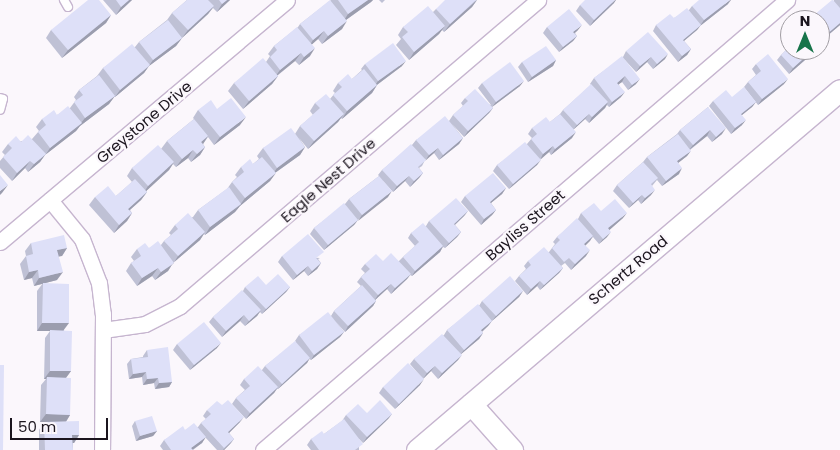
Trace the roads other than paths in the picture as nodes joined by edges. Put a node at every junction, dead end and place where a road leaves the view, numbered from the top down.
1 (287, 0) edge
2 (538, 0) edge
3 (787, 0) edge
4 (840, 90) edge
5 (0, 98) edge
6 (0, 110) edge
7 (50, 200) junction
8 (0, 242) edge
9 (103, 330) junction
10 (471, 404) junction
11 (102, 450) edge
12 (263, 450) edge
13 (417, 450) edge
14 (512, 450) edge

1 - 7 street, Greystone Drive
2 - 9 street, Eagle Nest Drive
3 - 12 street, Bayliss Street
4 - 10 street, Schertz Road
5 - 6 lane
7 - 8 street, Greystone Drive
7 - 9 street
9 - 11 street
10 - 13 street, Schertz Road
10 - 14 street

